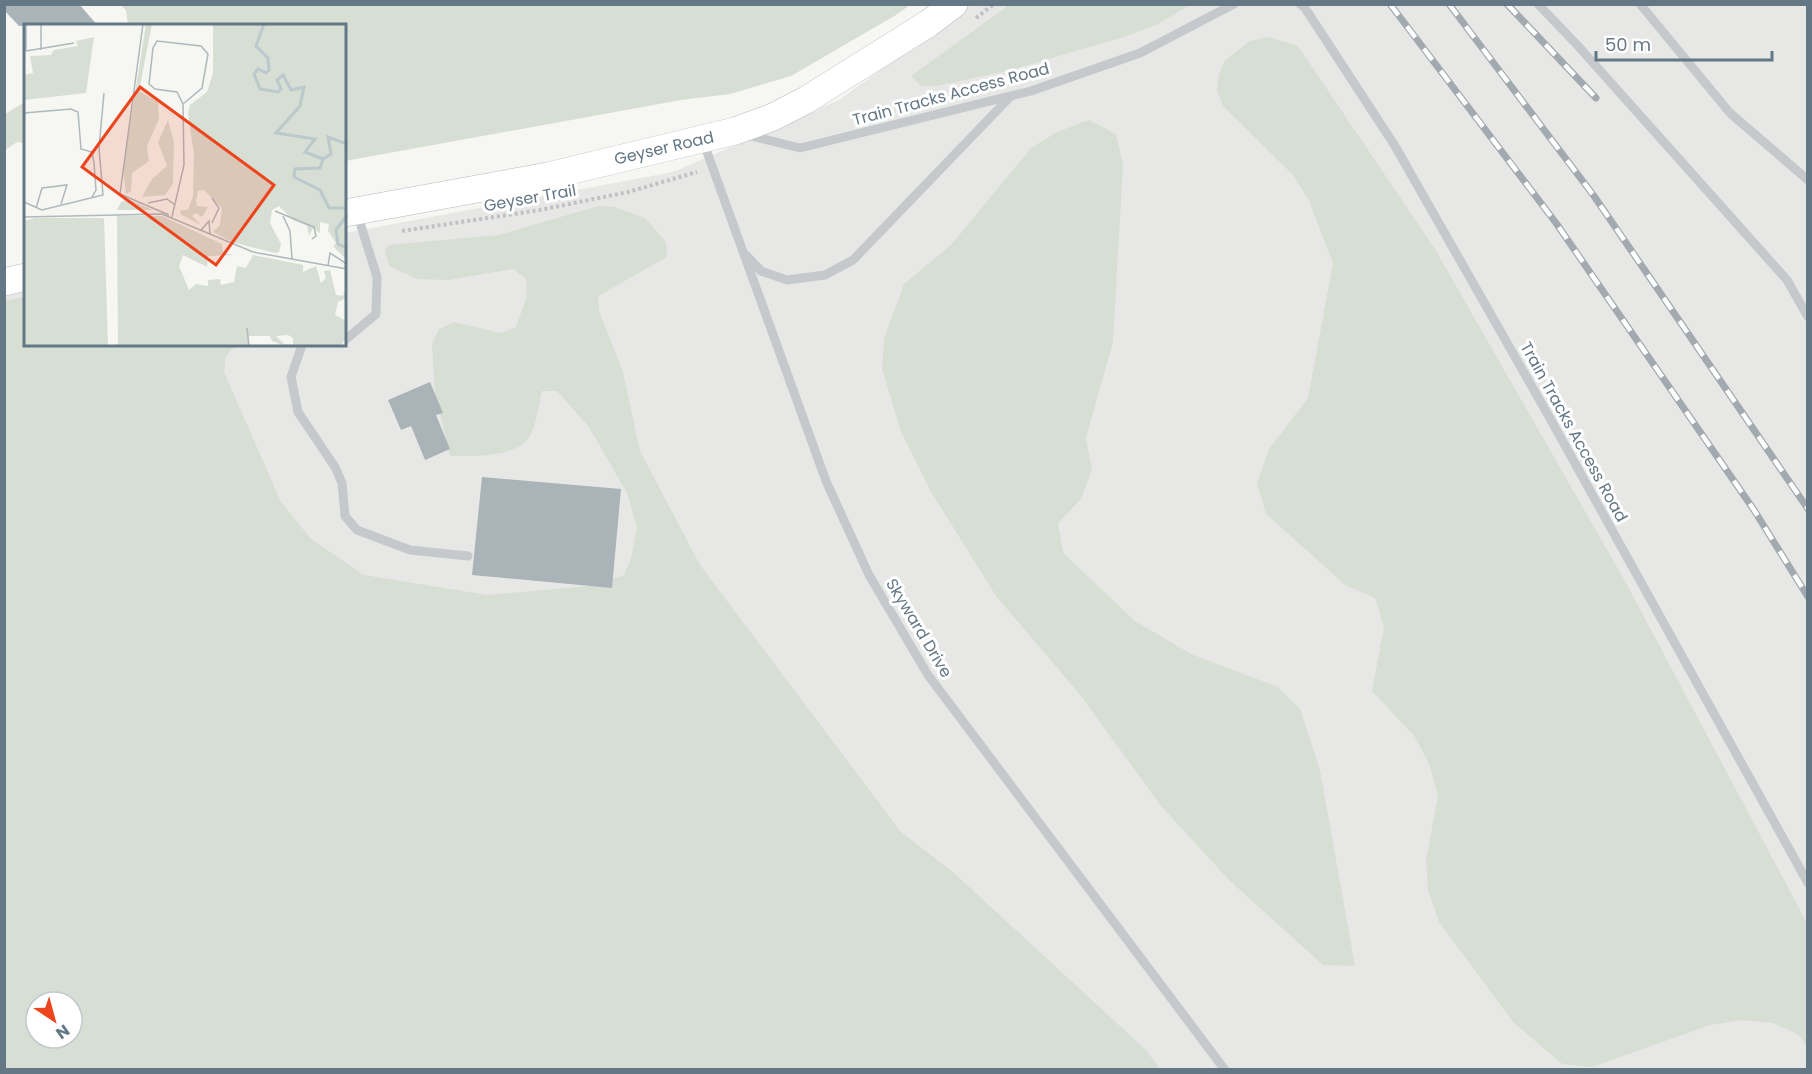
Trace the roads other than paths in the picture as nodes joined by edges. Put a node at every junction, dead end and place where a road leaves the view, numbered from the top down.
1 (954, 4) edge
2 (1234, 4) edge
3 (1300, 4) edge
4 (1538, 4) edge
5 (1640, 4) edge
6 (1010, 97) junction
7 (735, 131) junction
8 (702, 139) junction
9 (1808, 180) edge
10 (351, 212) edge
11 (742, 250) junction
12 (24, 277) edge
13 (4, 282) edge
14 (1808, 316) edge
15 (346, 339) edge
16 (302, 346) edge
17 (468, 555) dead end
18 (1808, 883) edge
19 (1225, 1070) edge

1 - 7 street, Geyser Road
2 - 6 lane, Train Tracks Access Road
3 - 18 lane, Train Tracks Access Road
4 - 14 lane
5 - 9 lane
6 - 7 lane, Train Tracks Access Road
6 - 11 lane
7 - 8 street, Geyser Road
8 - 10 street, Geyser Road
8 - 11 lane, Skyward Drive
10 - 15 lane
11 - 19 lane, Skyward Drive
12 - 13 street
16 - 17 lane

